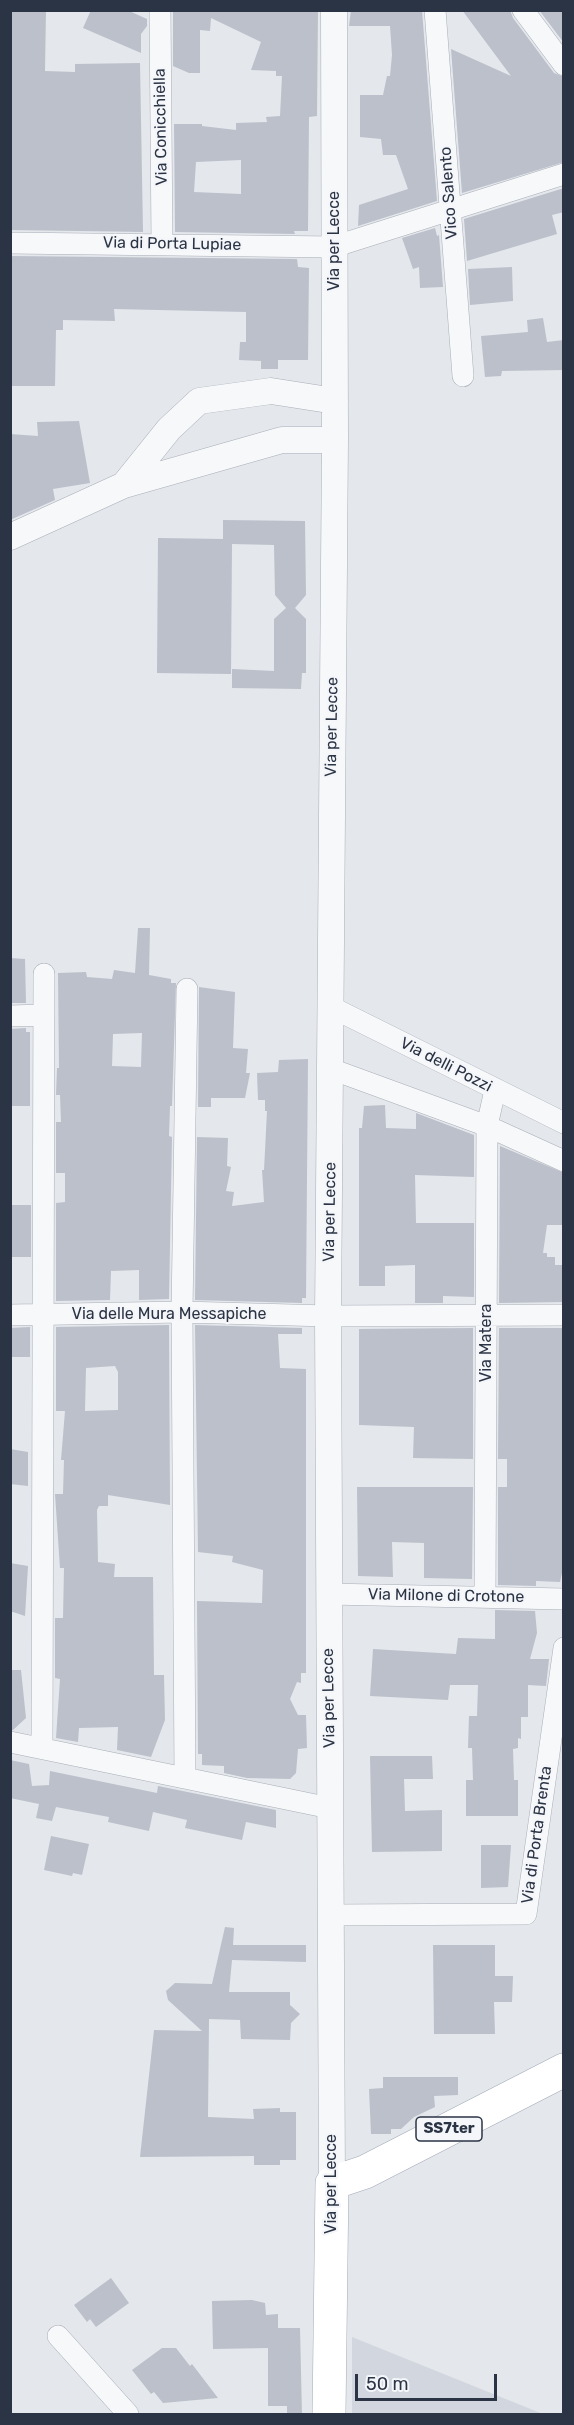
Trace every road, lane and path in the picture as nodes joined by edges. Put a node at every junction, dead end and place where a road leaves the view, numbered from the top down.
1 (160, 10) edge
2 (334, 10) edge
3 (435, 10) edge
4 (523, 10) edge
5 (564, 65) edge
6 (564, 174) edge
7 (450, 211) junction
8 (10, 243) edge
9 (162, 243) junction
10 (333, 247) junction
11 (463, 376) dead end
12 (336, 401) junction
13 (335, 440) junction
14 (124, 485) junction
15 (10, 537) edge
16 (44, 974) dead end
17 (187, 989) dead end
18 (329, 1006) junction
19 (43, 1015) junction
20 (10, 1016) edge
21 (332, 1069) junction
22 (495, 1090) junction
23 (564, 1123) edge
24 (487, 1125) junction
25 (564, 1161) edge
26 (182, 1312) junction
27 (42, 1314) junction
28 (486, 1314) junction
29 (10, 1315) edge
30 (564, 1315) edge
31 (328, 1316) junction
32 (328, 1594) junction
33 (486, 1596) junction
34 (564, 1599) edge
35 (564, 1648) edge
36 (10, 1742) edge
37 (42, 1748) junction
38 (185, 1777) junction
39 (330, 1808) junction
40 (330, 1915) junction
41 (564, 2070) edge
42 (332, 2183) junction
43 (58, 2336) dead end
44 (128, 2415) edge
45 (329, 2415) edge

1 - 9 street, Via Conicchiella
2 - 10 street, Via per Lecce
3 - 7 street, Vico Salento
4 - 5 street
6 - 7 street, Via di Porta Lupiae
7 - 10 street, Via di Porta Lupiae
7 - 11 street, Vico Salento
8 - 9 street, Via di Porta Lupiae
9 - 10 street, Via di Porta Lupiae
10 - 12 street, Via per Lecce
12 - 13 street, Via per Lecce
12 - 14 street
13 - 14 street
13 - 18 street, Via per Lecce
14 - 15 street
16 - 19 street
17 - 26 street
18 - 21 street, Via per Lecce
18 - 22 street, Via delli Pozzi
19 - 20 street
19 - 27 street
21 - 24 street
21 - 31 street, Via per Lecce
22 - 23 street, Via delli Pozzi
22 - 24 street, Via Matera
24 - 25 street
24 - 28 street, Via Matera
26 - 27 street, Via delle Mura Messapiche
26 - 31 street, Via delle Mura Messapiche
26 - 38 street
27 - 29 street, Via delle Mura Messapiche
27 - 37 street
28 - 30 street, Via delle Mura Messapiche
28 - 31 street, Via delle Mura Messapiche
28 - 33 street, Via Matera
31 - 32 street, Via per Lecce
32 - 33 street, Via Milone di Crotone
32 - 39 street, Via per Lecce
33 - 34 street, Via Milone di Crotone
35 - 40 street, Via di Porta Brenta
36 - 37 street
37 - 38 street
38 - 39 street
39 - 40 street, Via per Lecce
40 - 42 street, Via per Lecce
41 - 42 main road, SS7ter
42 - 45 main road, Via per Lecce
43 - 44 street

